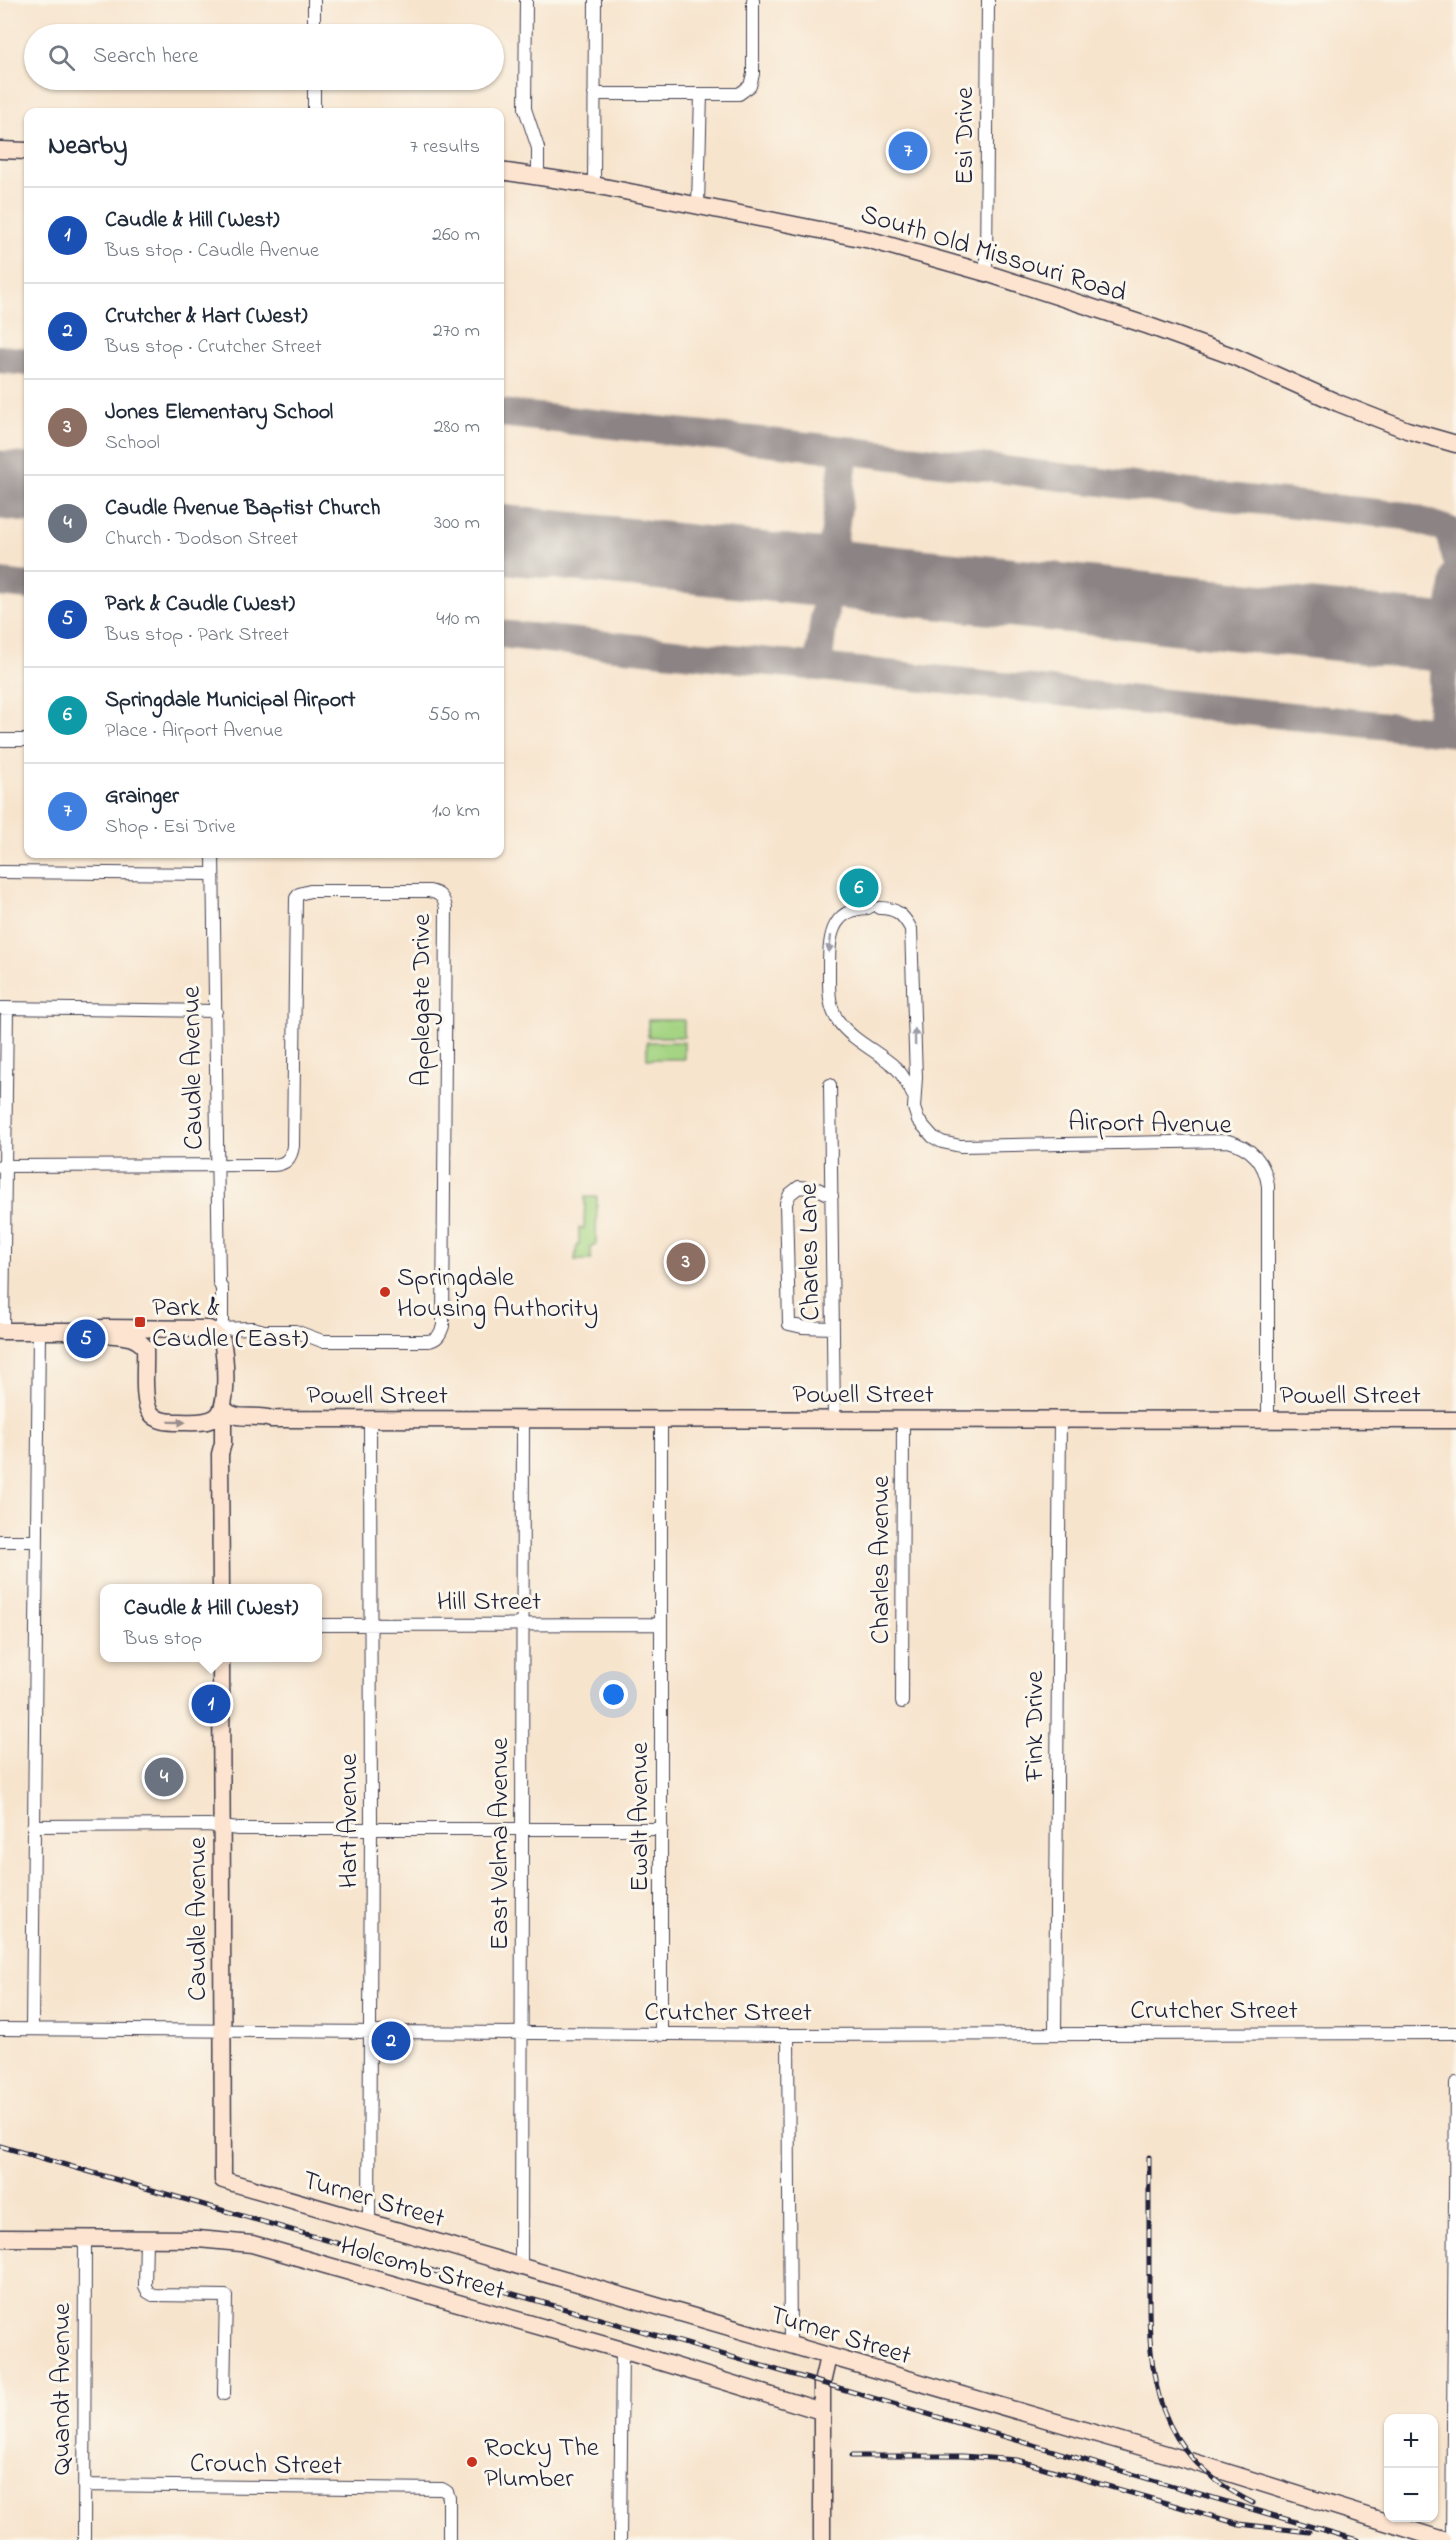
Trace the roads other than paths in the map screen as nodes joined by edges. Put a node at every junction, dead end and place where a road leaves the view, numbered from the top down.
1 (314, 0) edge
2 (526, 0) edge
3 (595, 0) edge
4 (753, 0) edge
5 (988, 0) edge
6 (314, 24) edge
7 (314, 90) edge
8 (594, 94) junction
9 (701, 94) junction
10 (314, 108) edge
11 (0, 150) edge
12 (24, 151) edge
13 (504, 172) edge
14 (538, 176) junction
15 (594, 185) junction
16 (698, 204) junction
17 (986, 273) junction
18 (1456, 444) edge
19 (0, 740) edge
20 (24, 740) edge
21 (213, 858) edge
22 (0, 872) edge
23 (213, 874) junction
24 (4, 1008) edge
25 (216, 1011) junction
26 (830, 1085) dead end
27 (913, 1095) junction
28 (2, 1166) edge
29 (218, 1166) junction
30 (832, 1196) junction
31 (161, 1328) junction
32 (833, 1328) junction
33 (2, 1331) edge
34 (89, 1331) junction
35 (39, 1332) junction
36 (218, 1333) junction
37 (145, 1348) junction
38 (223, 1415) junction
39 (1060, 1418) junction
40 (370, 1419) junction
41 (661, 1419) junction
42 (834, 1419) junction
43 (903, 1419) junction
44 (1268, 1419) junction
45 (524, 1420) junction
46 (1456, 1420) edge
47 (203, 1422) junction
48 (220, 1454) junction
49 (0, 1541) edge
50 (36, 1541) junction
51 (221, 1584) edge
52 (371, 1624) junction
53 (522, 1624) junction
54 (661, 1624) junction
55 (322, 1625) edge
56 (221, 1662) edge
57 (902, 1702) dead end
58 (33, 1826) junction
59 (221, 1827) junction
60 (371, 1828) junction
61 (662, 1829) junction
62 (521, 1830) junction
63 (0, 2029) edge
64 (32, 2029) junction
65 (221, 2031) junction
66 (522, 2032) junction
67 (1055, 2033) junction
68 (1456, 2033) edge
69 (370, 2034) junction
70 (661, 2035) junction
71 (788, 2036) junction
72 (1456, 2083) edge
73 (223, 2180) joint
74 (369, 2223) junction
75 (0, 2238) edge
76 (85, 2238) junction
77 (146, 2239) junction
78 (521, 2268) junction
79 (790, 2344) junction
80 (622, 2350) junction
81 (828, 2357) junction
82 (224, 2394) dead end
83 (821, 2411) junction
84 (84, 2485) junction
85 (84, 2540) edge
86 (449, 2540) edge
87 (620, 2540) edge
88 (822, 2540) edge
89 (1443, 2540) edge
90 (1452, 2540) edge

1 - 6 street
2 - 14 street
3 - 8 street
4 - 9 street
5 - 17 street, Esi Drive
7 - 10 street
8 - 9 street
8 - 15 street
9 - 16 street
11 - 12 street
13 - 14 street, South Old Missouri Road
14 - 15 street, South Old Missouri Road
15 - 16 street, South Old Missouri Road
16 - 17 street, South Old Missouri Road
17 - 18 street, South Old Missouri Road
19 - 20 street
21 - 23 street, Caudle Avenue
22 - 23 street
23 - 25 street, Caudle Avenue
24 - 25 street
24 - 28 street
25 - 29 street, Caudle Avenue
26 - 30 street, Charles Lane
27 -> 27 street, Airport Avenue
27 - 44 street, Airport Avenue
28 - 29 street
28 - 33 street
29 - 36 street, Caudle Avenue
29 - 36 street, Applegate Drive
30 - 32 street, Charles Lane
30 - 32 street
31 - 34 street
31 - 36 street
31 - 37 street
32 - 42 street, Charles Lane
33 - 35 street
34 - 35 street
34 - 37 street
35 - 50 street
36 - 38 street
37 -> 47 street
38 - 40 street, Powell Street
38 - 47 street, Powell Street
38 - 48 street
39 - 43 street, Powell Street
39 - 44 street, Powell Street
39 - 67 street, Fink Drive
40 - 45 street, Powell Street
40 - 52 street, Hart Avenue
41 - 42 street, Powell Street
41 - 45 street, Powell Street
41 - 54 street, Ewalt Avenue
42 - 43 street, Powell Street
43 - 57 street, Charles Avenue
44 - 46 street, Powell Street
45 - 53 street, East Velma Avenue
47 - 48 street
48 - 51 street
49 - 50 street
50 - 58 street
52 - 53 street, Hill Street
52 - 55 street, Hill Street
52 - 60 street, Hart Avenue
53 - 54 street, Hill Street
53 - 62 street, East Velma Avenue
54 - 61 street, Ewalt Avenue
56 - 59 street, Caudle Avenue
58 - 59 street
58 - 64 street
59 - 60 street
59 - 65 street, Caudle Avenue
60 - 62 street
60 - 69 street, Hart Avenue
61 - 62 street
61 - 70 street, Ewalt Avenue
62 - 66 street, East Velma Avenue
63 - 64 street, Crutcher Street
64 - 65 street, Crutcher Street
65 - 69 street, Crutcher Street
65 - 73 street, Caudle Avenue
66 - 69 street, Crutcher Street
66 - 70 street, Crutcher Street
66 - 78 street, East Velma Avenue
67 - 68 street, Crutcher Street
67 - 71 street, Crutcher Street
69 - 74 street, Hart Avenue
70 - 71 street, Crutcher Street
71 - 79 street
72 - 90 street
73 - 74 street, Turner Street
74 - 78 street, Turner Street
75 - 76 street, Holcomb Street
76 - 77 street, Holcomb Street
76 - 84 street, Quandt Avenue
77 - 80 street, Holcomb Street
77 - 82 street
78 - 79 street, Turner Street
79 - 81 street, Turner Street
80 - 83 street, Holcomb Street
80 - 87 street
81 - 83 street
81 - 89 street, Turner Street
83 - 88 street
84 - 85 street, Quandt Avenue
84 - 86 street, Crouch Street

